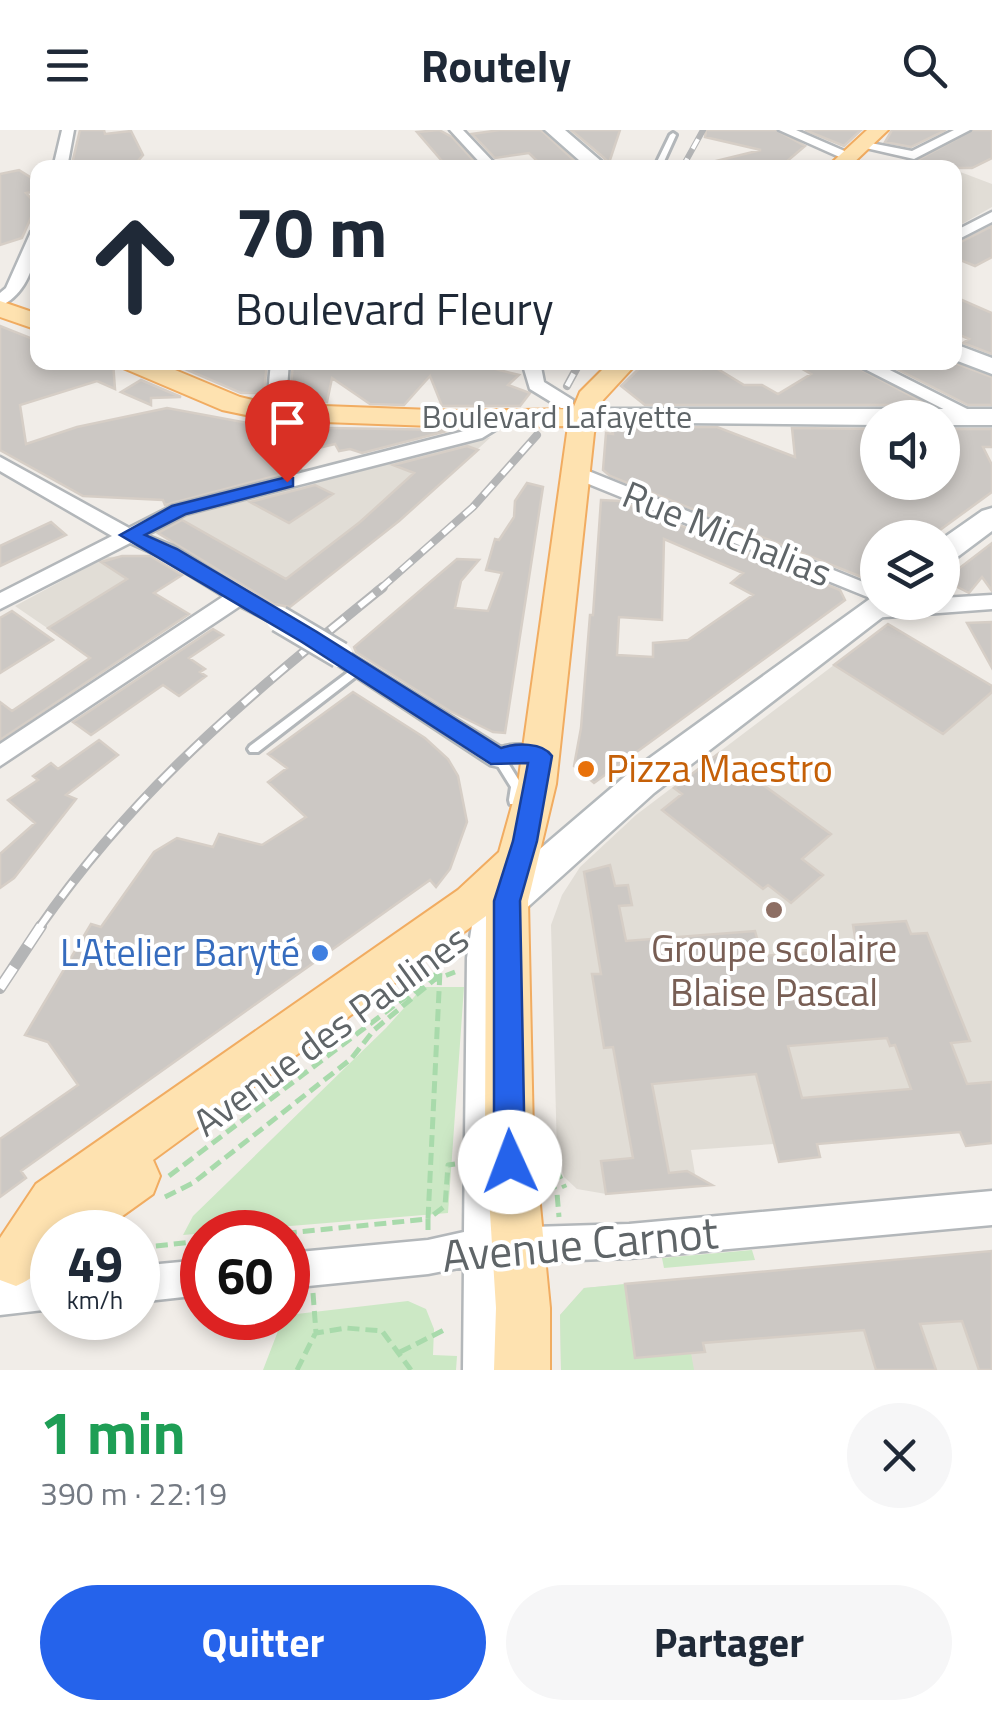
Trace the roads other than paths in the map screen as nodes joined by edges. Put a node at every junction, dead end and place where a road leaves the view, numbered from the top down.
1 (68, 130) edge
2 (456, 130) edge
3 (554, 130) edge
4 (785, 130) edge
5 (878, 130) edge
6 (964, 130) edge
7 (673, 135) dead end
8 (848, 156) edge
9 (62, 160) edge
10 (485, 160) edge
11 (590, 160) edge
12 (661, 160) edge
13 (992, 216) edge
14 (963, 237) edge
15 (30, 251) edge
16 (0, 304) edge
17 (30, 319) edge
18 (962, 354) edge
19 (992, 367) edge
20 (151, 370) edge
21 (280, 370) edge
22 (529, 370) edge
23 (617, 370) edge
24 (877, 370) edge
25 (580, 406) junction
26 (270, 412) junction
27 (983, 416) edge
28 (514, 418) junction
29 (0, 463) edge
30 (576, 472) junction
31 (992, 517) edge
32 (129, 535) junction
33 (960, 541) edge
34 (239, 596) junction
35 (860, 596) edge
36 (0, 602) edge
37 (960, 602) edge
38 (992, 602) edge
39 (860, 616) edge
40 (349, 662) junction
41 (254, 749) dead end
42 (540, 756) junction
43 (0, 757) edge
44 (500, 759) junction
45 (500, 877) junction
46 (992, 1208) edge
47 (97, 1210) edge
48 (499, 1245) junction
49 (310, 1269) edge
50 (482, 1370) edge
51 (522, 1370) edge

1 - 9 street
2 - 10 street
3 - 11 main road
4 - 8 street
5 - 8 main road
6 - 8 street
7 - 12 lane
13 - 14 street
15 - 16 street
16 - 17 main road
18 - 19 main road
20 - 26 main road, Boulevard Lafayette
21 - 26 street
22 - 25 street
23 - 25 main road
24 - 27 street
25 - 27 main road, Boulevard Lafayette
25 - 28 main road, Boulevard Lafayette
25 - 30 main road
26 - 28 main road, Boulevard Lafayette
28 - 32 street
29 - 32 street
30 - 35 street, Rue Michalias
30 - 42 main road
31 - 33 main road
32 - 34 street
32 - 36 street
34 - 40 street, bridge
34 - 43 street
37 - 38 street
39 - 45 main road, Avenue des Paulines
40 - 41 lane
40 - 44 street
42 - 44 street
42 - 45 main road
44 - 45 lane
45 - 47 main road, Avenue des Paulines
45 - 48 main road
46 - 48 street, Avenue Carnot
48 - 49 street, Avenue Carnot
48 - 50 street
48 - 51 main road

